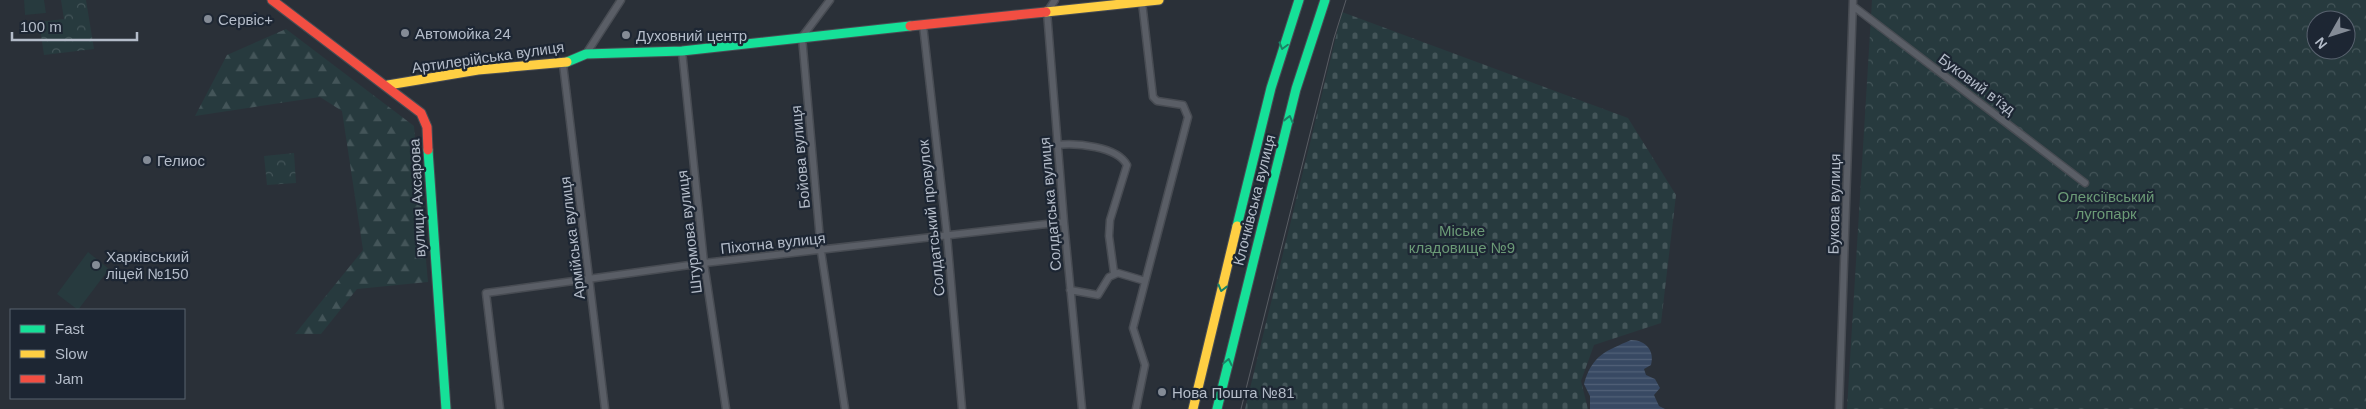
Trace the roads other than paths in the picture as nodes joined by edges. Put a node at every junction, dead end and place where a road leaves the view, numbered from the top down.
1 (275, 0) edge
2 (621, 0) edge
3 (830, 0) edge
4 (1055, 0) edge
5 (1159, 0) edge
6 (1299, 0) edge
7 (1325, 0) edge
8 (1142, 2) junction
9 (1853, 3) edge
10 (1047, 12) junction
11 (922, 25) junction
12 (802, 37) junction
13 (682, 51) junction
14 (586, 54) junction
15 (564, 64) junction
16 (388, 86) junction
17 (1058, 145) junction
18 (2085, 183) dead end
19 (1064, 222) junction
20 (947, 236) junction
21 (821, 251) junction
22 (704, 263) junction
23 (1114, 273) junction
24 (589, 278) junction
25 (1145, 281) junction
26 (1070, 290) junction
27 (446, 409) edge
28 (500, 409) edge
29 (605, 409) edge
30 (726, 409) edge
31 (845, 409) edge
32 (962, 409) edge
33 (1082, 409) edge
34 (1136, 409) edge
35 (1192, 409) edge
36 (1217, 409) edge
37 (1839, 409) edge

1 - 16 street, вулиця Ахсарова
2 - 14 street
3 - 12 street
4 - 10 street
5 - 8 street, Артилерійська вулиця
6 -> 35 street, Клочківська вулиця
36 -> 7 street, Клочківська вулиця
8 - 10 street, Артилерійська вулиця
8 - 25 street
9 - 18 street, Буковий в'їзд
9 - 37 street, Букова вулиця
10 - 11 street, Артилерійська вулиця
10 - 17 street, Солдатська вулиця
11 - 12 street, Артилерійська вулиця
11 - 20 street, Солдатський провулок
12 - 13 street, Артилерійська вулиця
12 - 21 street, Бойова вулиця
13 - 14 street, Артилерійська вулиця
13 - 22 street, Штурмова вулиця
14 - 15 street, Артилерійська вулиця
15 - 16 street, Артилерійська вулиця
15 - 24 street, Армійська вулиця
16 - 27 street, вулиця Ахсарова
17 - 19 street, Солдатська вулиця
17 - 23 street
19 - 20 street, Піхотна вулиця
19 - 26 street, Солдатська вулиця
20 - 21 street, Піхотна вулиця
20 - 32 street, Солдатський провулок
21 - 22 street, Піхотна вулиця
21 - 31 street, Бойова вулиця
22 - 24 street, Піхотна вулиця
22 - 30 street, Штурмова вулиця
23 - 25 street
23 - 26 street
24 - 28 street, Піхотна вулиця
24 - 29 street, Армійська вулиця
25 - 34 street
26 - 33 street, Солдатська вулиця

